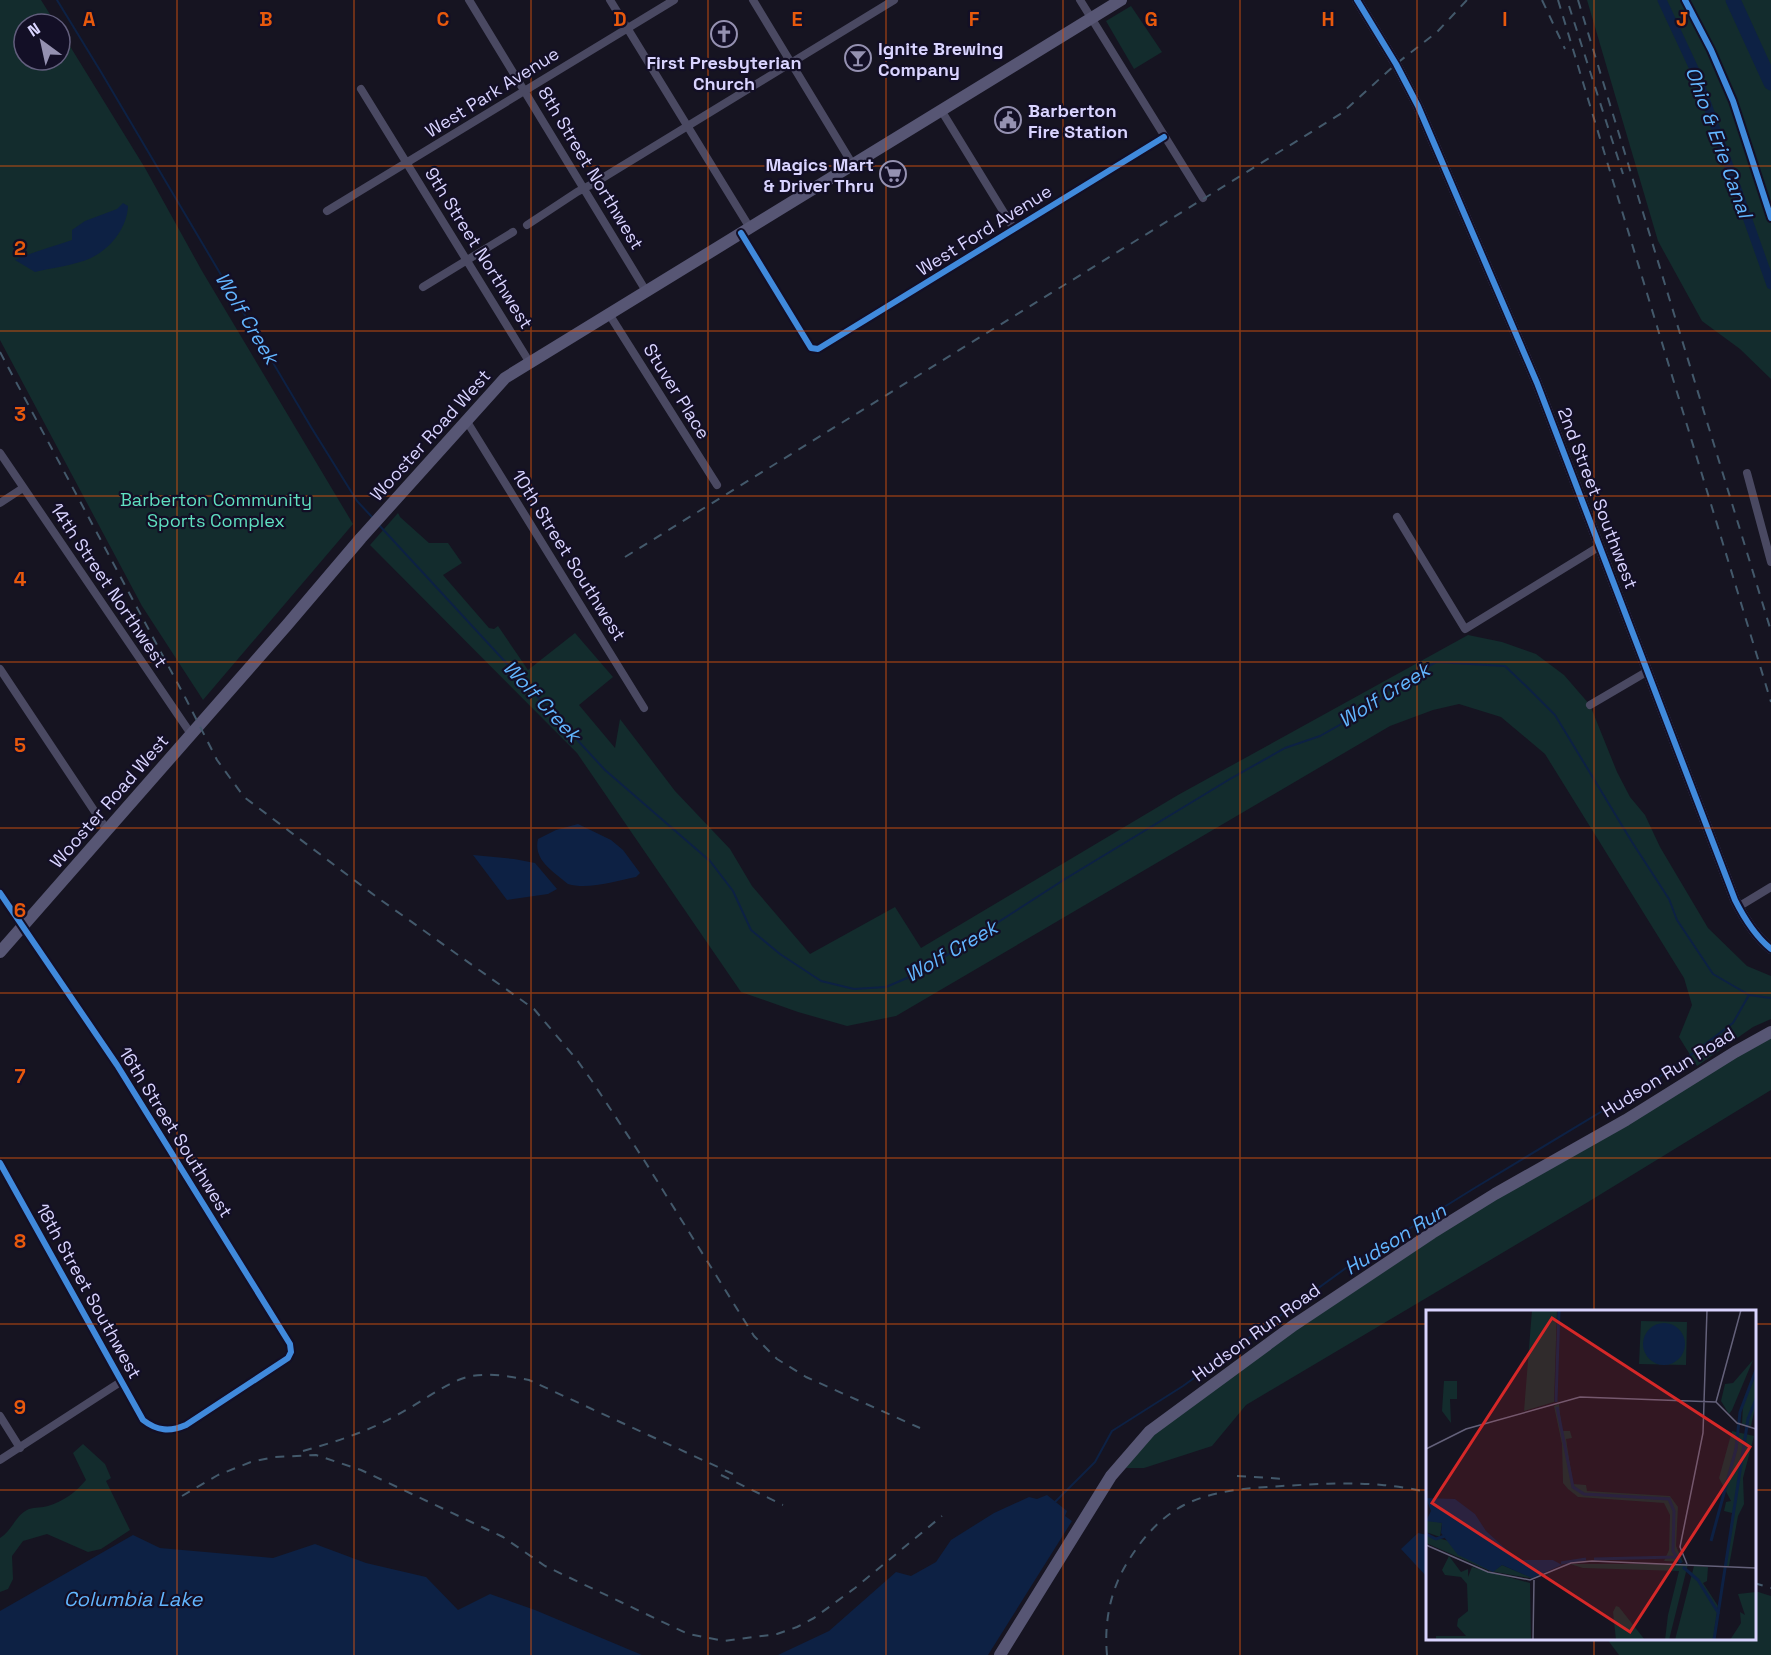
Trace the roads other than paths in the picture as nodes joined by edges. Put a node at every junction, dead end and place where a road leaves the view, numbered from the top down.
1 (469, 0) edge
2 (610, 0) edge
3 (674, 0) edge
4 (753, 0) edge
5 (874, 0) edge
6 (894, 0) edge
7 (1080, 0) edge
8 (1121, 0) edge
9 (1357, 0) edge
10 (879, 9) junction
11 (1092, 18) junction
12 (627, 28) junction
13 (791, 62) junction
14 (361, 89) dead end
15 (525, 91) junction
16 (941, 110) junction
17 (687, 126) junction
18 (1164, 137) junction
19 (408, 163) junction
20 (853, 165) junction
21 (585, 188) junction
22 (1203, 198) dead end
23 (327, 211) dead end
24 (527, 225) dead end
25 (1014, 230) junction
26 (745, 231) junction
27 (513, 232) dead end
28 (468, 261) junction
29 (423, 287) dead end
30 (646, 291) junction
31 (609, 314) junction
32 (530, 363) junction
33 (466, 420) junction
34 (0, 453) edge
35 (1747, 473) dead end
36 (717, 485) dead end
37 (23, 488) junction
38 (0, 503) edge
39 (1397, 518) dead end
40 (1600, 546) junction
41 (1771, 562) edge
42 (0, 669) edge
43 (1648, 671) junction
44 (1590, 705) dead end
45 (644, 708) dead end
46 (190, 734) junction
47 (107, 830) junction
48 (1771, 887) edge
49 (0, 893) edge
50 (1738, 907) junction
51 (24, 926) junction
52 (1771, 949) edge
53 (0, 952) edge
54 (1771, 1032) edge
55 (0, 1163) edge
56 (122, 1382) junction
57 (0, 1416) edge
58 (156, 1428) joint
59 (20, 1448) junction
60 (0, 1460) edge
61 (1000, 1655) edge

1 - 15 street, 8th Street Northwest
2 - 12 street
3 - 12 street, West Park Avenue
4 - 13 street
5 - 10 street
6 - 10 street
7 - 11 street
8 - 11 main road, Wooster Road West
9 - 40 street, 2nd Street Southwest
10 - 13 street
11 - 16 main road, Wooster Road West
11 - 18 street
12 - 15 street, West Park Avenue
12 - 17 street
13 - 17 street
13 - 20 street
14 - 19 street, 9th Street Northwest
15 - 19 street, West Park Avenue
15 - 21 street, 8th Street Northwest
16 - 20 main road, Wooster Road West
16 - 25 street
17 - 21 street
17 - 26 street
18 - 22 street
18 - 25 street, West Ford Avenue
19 - 23 street, West Park Avenue
19 - 28 street, 9th Street Northwest
20 - 26 main road, Wooster Road West
21 - 24 street
21 - 30 street, 8th Street Northwest
25 - 26 street, West Ford Avenue
26 - 30 main road, Wooster Road West
27 - 28 street
28 - 29 street
28 - 32 street, 9th Street Northwest
30 - 31 main road, Wooster Road West
31 - 32 main road, Wooster Road West
31 - 36 street, Stuver Place
32 - 33 main road, Wooster Road West
33 - 45 street, 10th Street Southwest
33 - 46 main road, Wooster Road West
34 - 37 street, 14th Street Northwest
35 - 41 street
37 - 38 street
37 - 46 street, 14th Street Northwest
39 - 40 street
40 - 43 street, 2nd Street Southwest
42 - 47 street
43 - 44 street
43 - 50 street, 2nd Street Southwest
46 - 47 main road, Wooster Road West
47 - 51 main road, Wooster Road West
48 - 50 street
49 - 51 street, 16th Street Southwest
50 - 52 street, 2nd Street Southwest
51 - 53 main road, Wooster Road West
51 - 58 street, 16th Street Southwest
54 - 61 main road, Hudson Run Road
55 - 56 street, 18th Street Southwest
56 - 58 street, 18th Street Southwest
56 - 59 street
57 - 59 street
59 - 60 street

